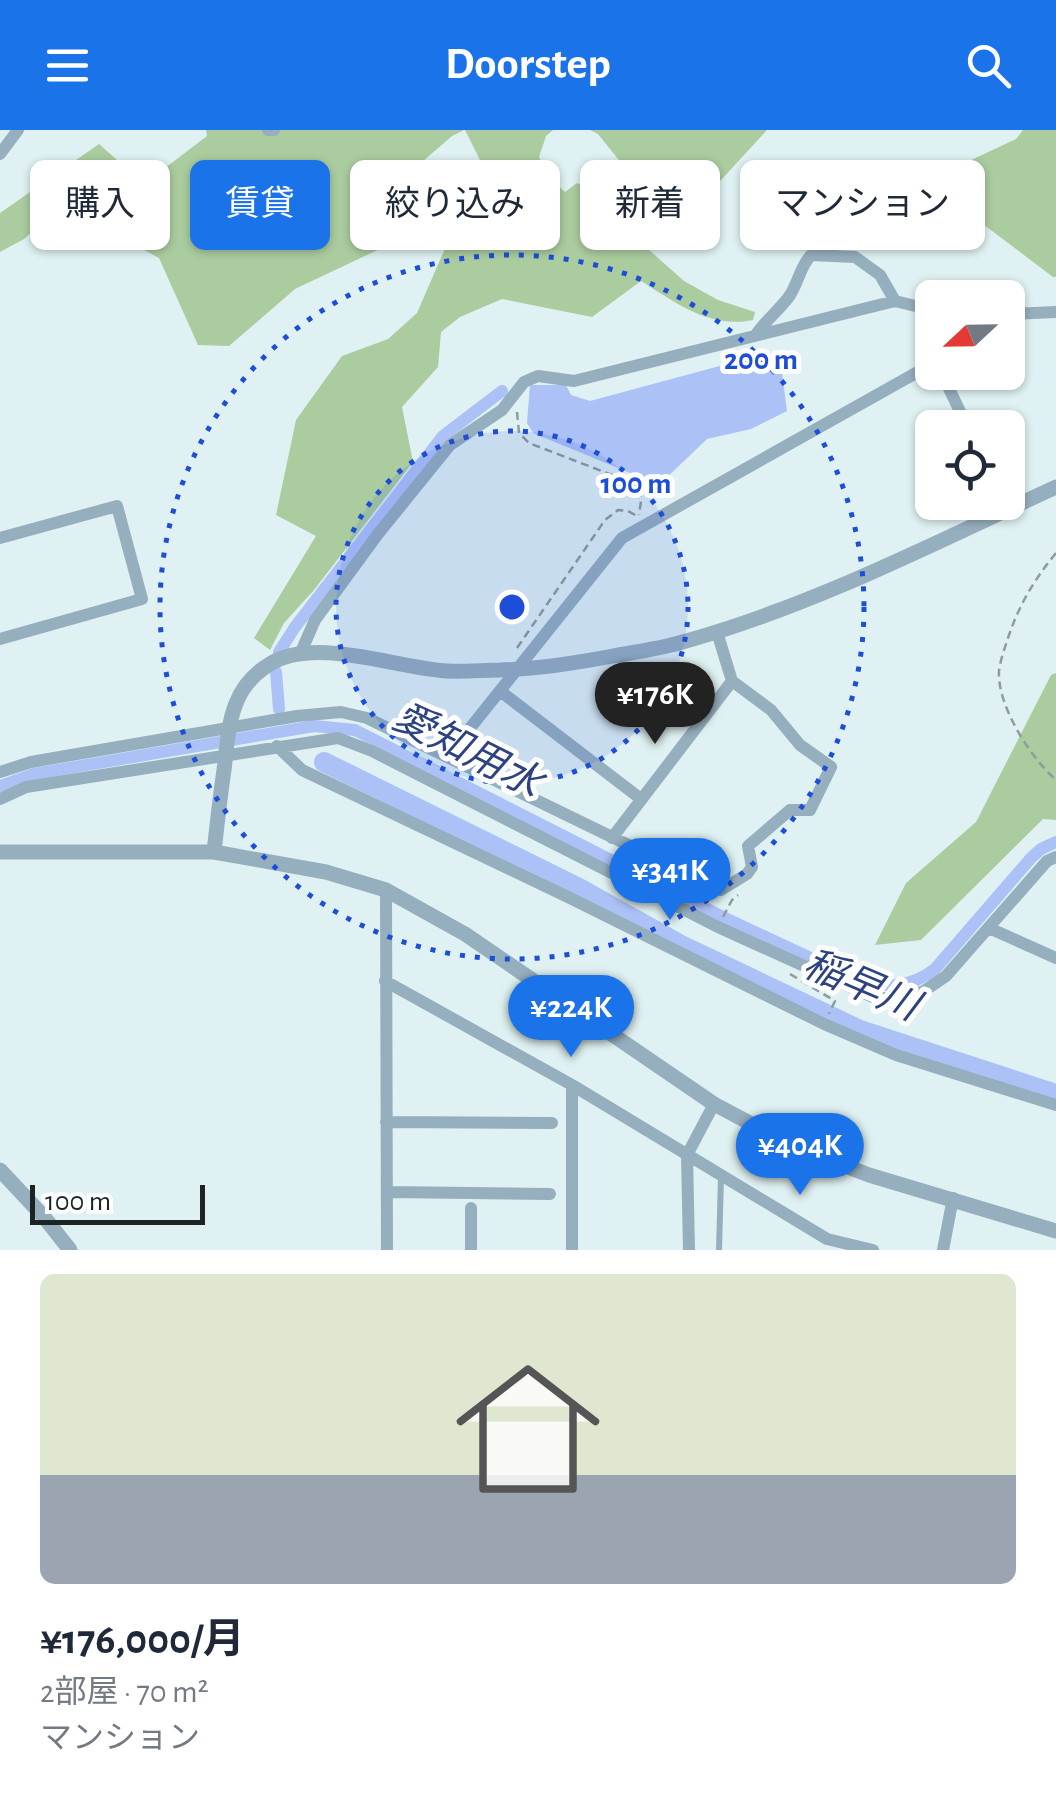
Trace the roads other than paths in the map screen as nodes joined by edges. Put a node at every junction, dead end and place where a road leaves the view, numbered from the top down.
1 (18, 130) edge
2 (0, 154) edge
3 (894, 301) junction
4 (915, 306) edge
5 (1056, 312) edge
6 (1025, 313) edge
7 (755, 336) junction
8 (915, 374) edge
9 (1056, 488) edge
10 (1025, 499) edge
11 (978, 520) edge
12 (0, 538) edge
13 (717, 632) junction
14 (0, 639) edge
15 (301, 652) junction
16 (510, 670) junction
17 (732, 681) junction
18 (500, 692) junction
19 (227, 732) junction
20 (277, 746) junction
21 (226, 755) junction
22 (446, 757) junction
23 (0, 772) edge
24 (0, 799) edge
25 (641, 799) junction
26 (612, 838) junction
27 (0, 852) edge
28 (214, 852) junction
29 (1056, 857) edge
30 (386, 890) junction
31 (988, 928) junction
32 (1056, 958) edge
33 (385, 981) junction
34 (572, 1085) junction
35 (714, 1104) junction
36 (1056, 1105) edge
37 (386, 1122) junction
38 (552, 1124) dead end
39 (688, 1155) junction
40 (0, 1170) edge
41 (721, 1175) junction
42 (387, 1192) junction
43 (550, 1194) dead end
44 (953, 1198) junction
45 (471, 1208) dead end
46 (1056, 1231) edge
47 (70, 1250) edge
48 (387, 1250) edge
49 (470, 1250) edge
50 (572, 1250) edge
51 (690, 1250) edge
52 (719, 1250) edge
53 (873, 1250) edge
54 (942, 1250) edge

1 - 2 street
3 - 4 street
3 - 7 street
3 - 7 street
5 - 6 street
7 - 15 street
8 - 16 street
9 - 10 street
11 - 13 street
12 - 14 street
13 - 16 street
13 - 17 street
15 - 16 street
15 - 19 street
16 - 18 street
17 - 25 street
17 - 26 street
18 - 22 street
18 - 25 street
19 - 21 street
19 - 22 street
19 - 23 street
20 - 21 street
20 - 31 street
20 - 36 street
21 - 24 street
21 - 28 street
22 - 26 street
25 - 26 street
27 - 28 street
28 - 30 street
29 - 31 street
30 - 33 street
30 - 35 street
31 - 32 street
33 - 34 street
33 - 37 street
34 - 39 street
34 - 50 street
35 - 39 street
35 - 44 street
37 - 38 street
37 - 42 street
39 - 41 street
39 - 51 street
40 - 47 street
41 - 52 lane
41 - 53 street
42 - 43 street
42 - 48 street
44 - 46 street
44 - 54 street
45 - 49 street

